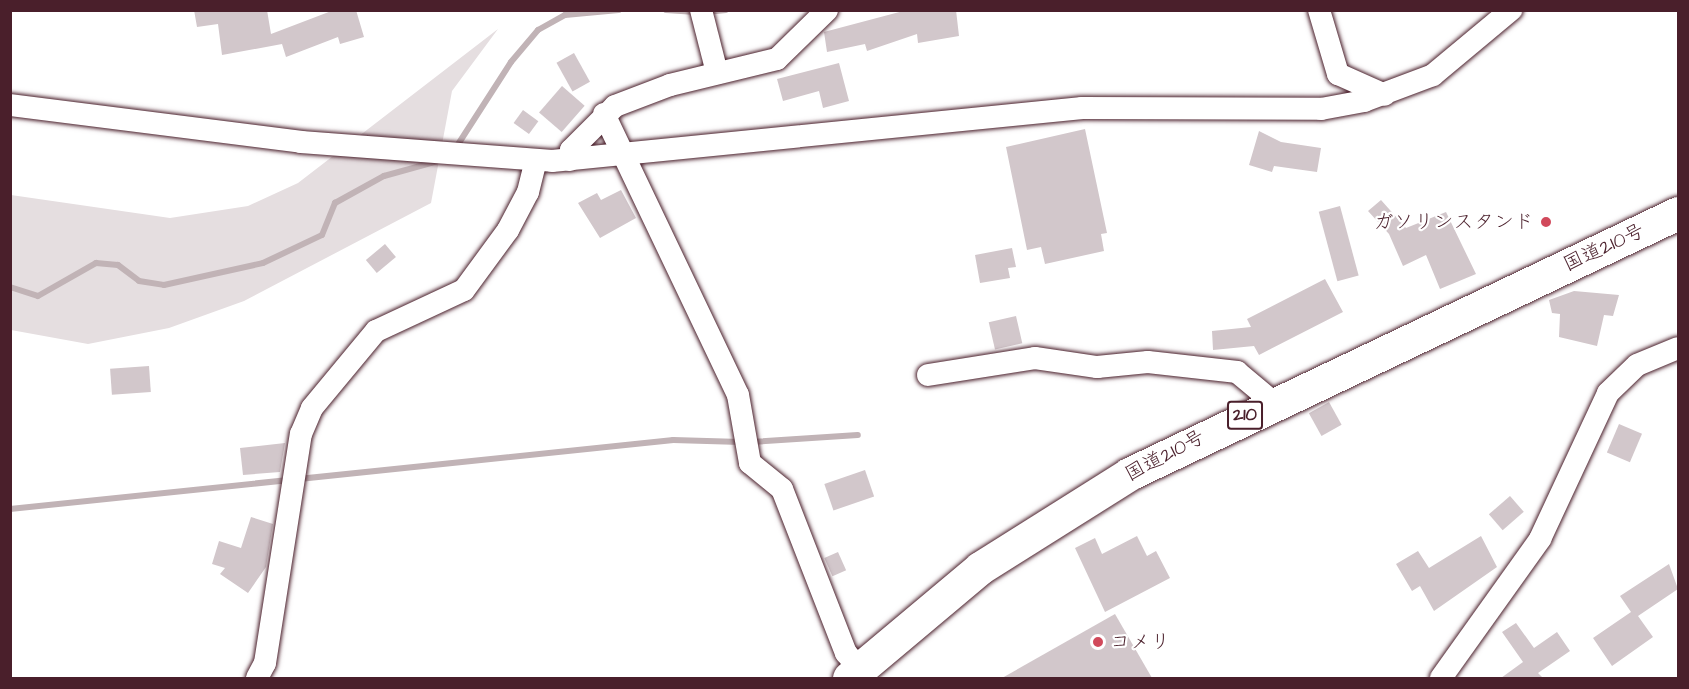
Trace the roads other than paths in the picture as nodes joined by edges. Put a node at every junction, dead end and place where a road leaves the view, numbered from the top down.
1 (701, 10) edge
2 (827, 10) edge
3 (1319, 10) edge
4 (1511, 10) edge
5 (717, 74) junction
6 (1385, 95) junction
7 (10, 105) edge
8 (604, 114) junction
9 (627, 155) junction
10 (570, 160) junction
11 (536, 161) junction
12 (1678, 213) edge
13 (1678, 348) edge
14 (928, 375) dead end
15 (1273, 402) junction
16 (852, 675) edge
17 (257, 678) edge
18 (1441, 678) edge

1 - 5 street
2 - 5 street
3 - 6 street
4 - 6 street
5 - 8 street
6 - 9 street
7 - 11 street
8 - 9 street
8 - 10 street
9 - 10 street
9 - 16 street
10 - 11 street
11 - 17 street
12 - 15 highway, 国道210号 / 210
13 - 18 street
14 - 15 street
15 - 16 highway, 国道210号 / 210

